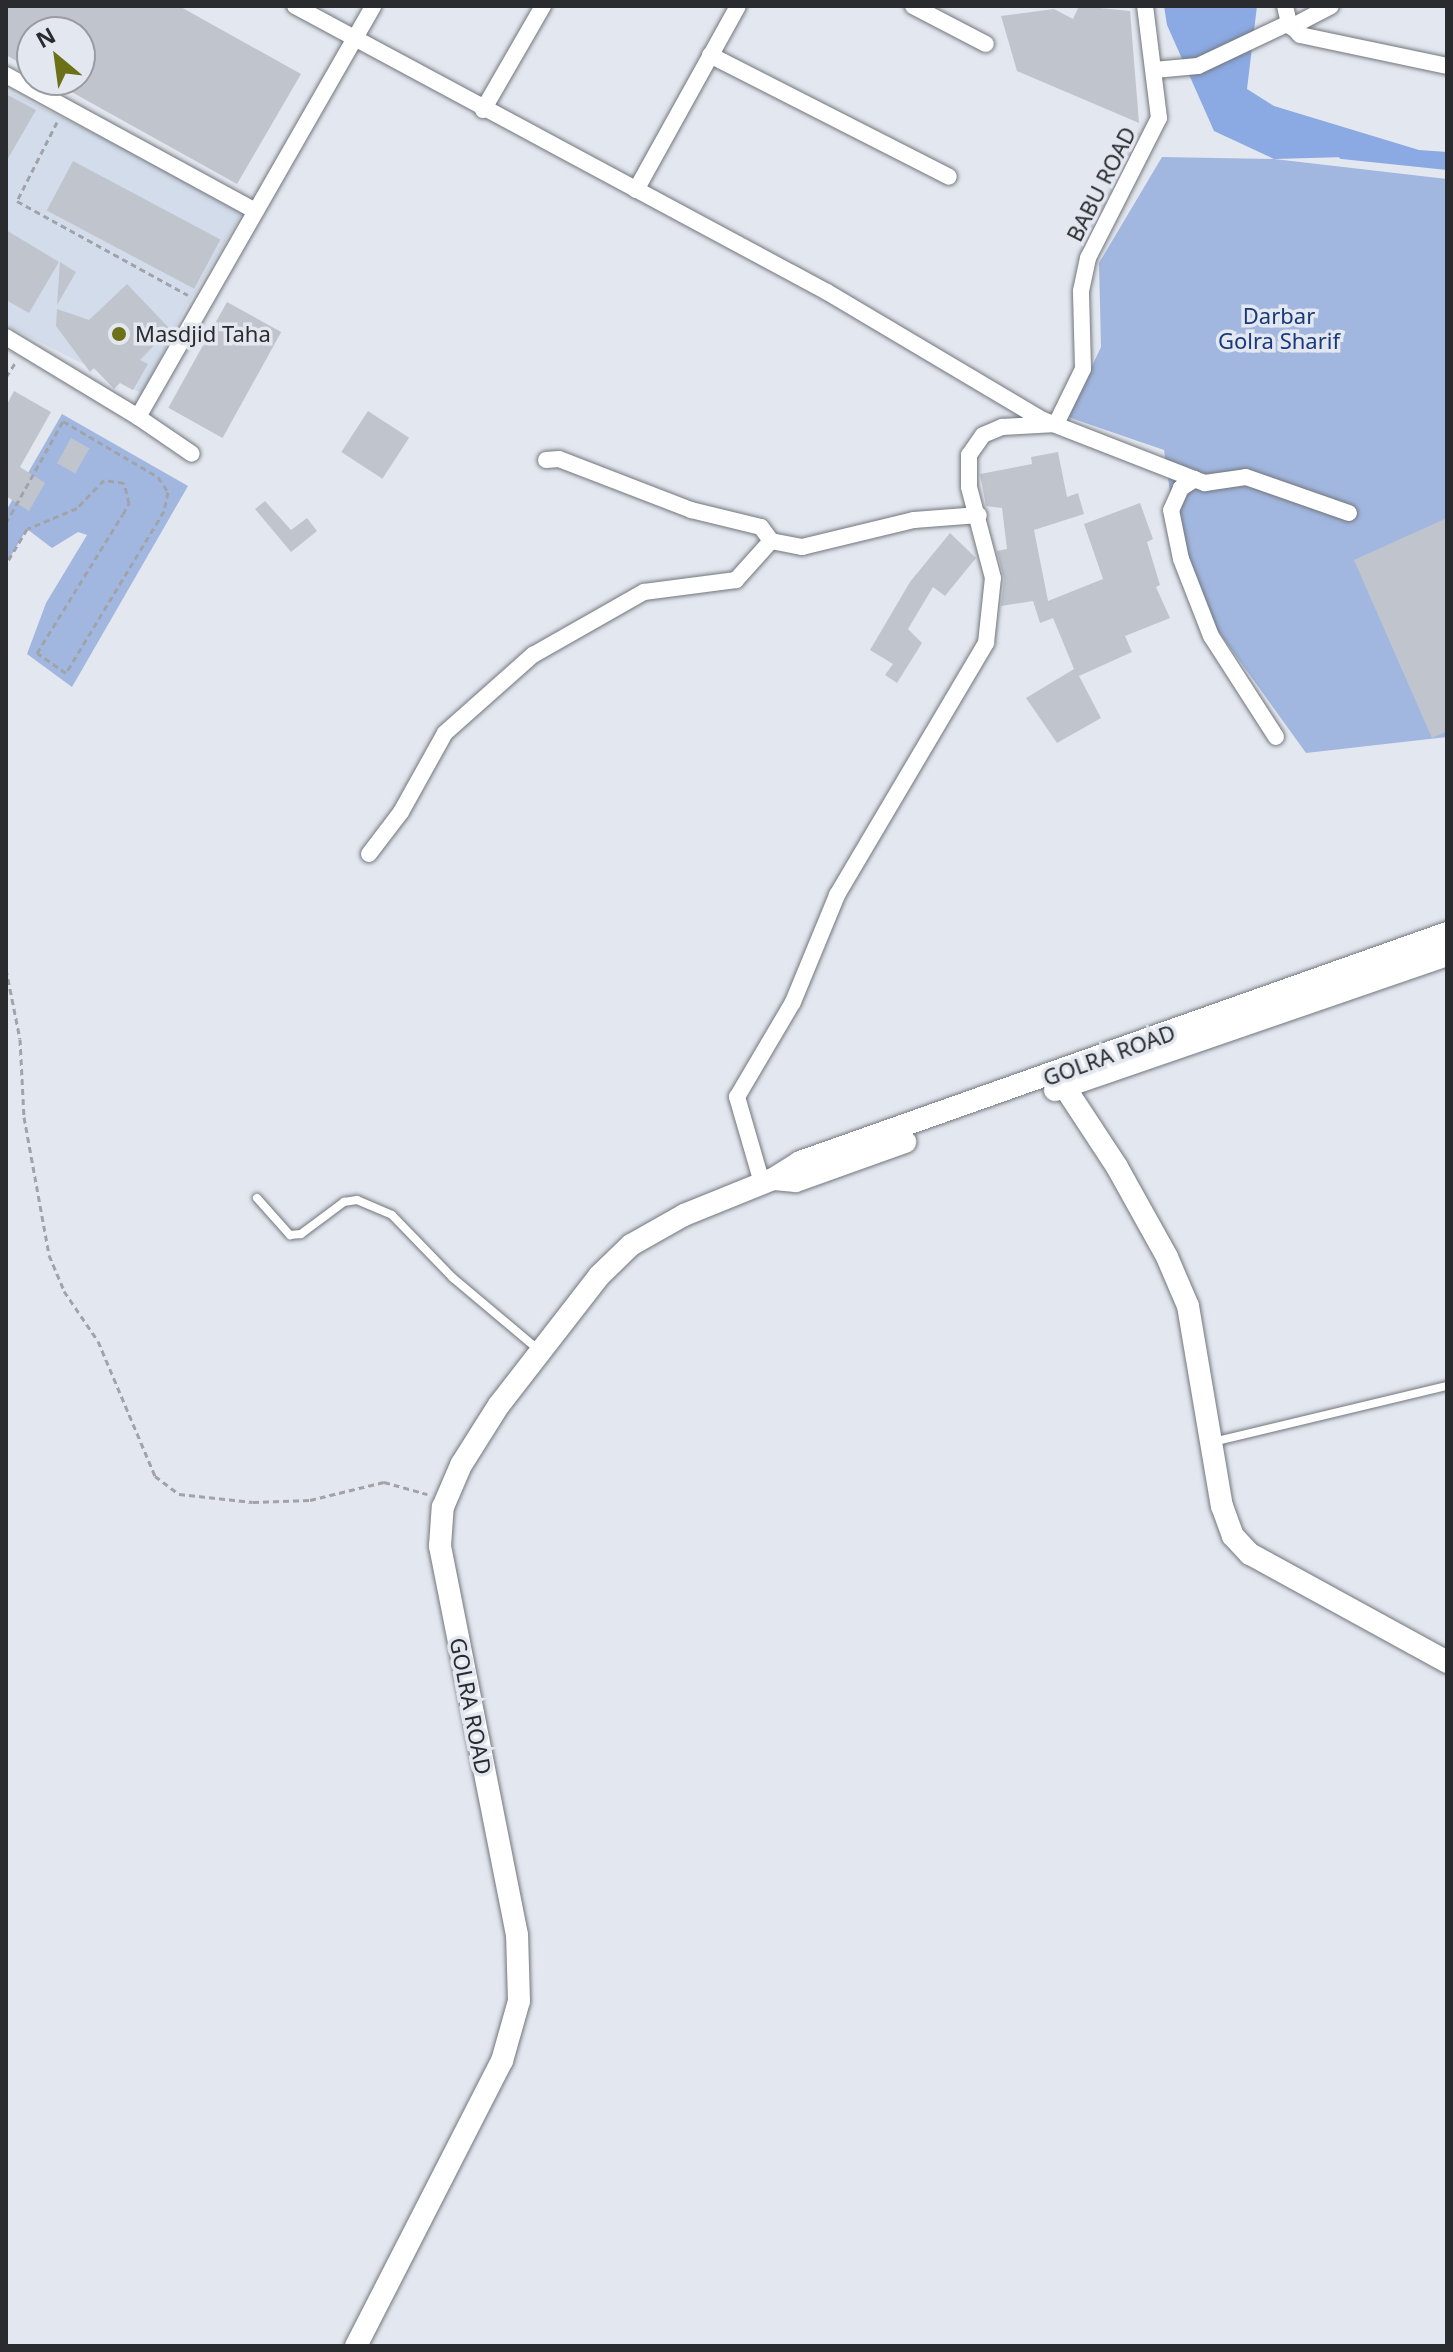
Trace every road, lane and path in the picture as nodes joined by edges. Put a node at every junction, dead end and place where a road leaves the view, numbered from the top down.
1 (295, 6) edge
2 (373, 6) edge
3 (543, 6) edge
4 (738, 6) edge
5 (913, 6) edge
6 (1145, 6) edge
7 (1331, 6) edge
8 (1288, 19) edge
9 (356, 37) junction
10 (986, 44) dead end
11 (710, 55) junction
12 (1447, 66) edge
13 (1154, 70) junction
14 (6, 75) edge
15 (65, 108) junction
16 (483, 110) junction
17 (949, 177) dead end
18 (636, 190) junction
19 (255, 211) junction
20 (203, 304) junction
21 (6, 337) edge
22 (138, 417) junction
23 (1056, 424) junction
24 (192, 454) dead end
25 (546, 460) dead end
26 (1195, 479) junction
27 (1349, 513) dead end
28 (979, 515) junction
29 (6, 523) edge
30 (771, 541) junction
31 (6, 564) edge
32 (1276, 737) dead end
33 (369, 854) dead end
34 (1447, 933) edge
35 (1447, 955) edge
36 (6, 969) edge
37 (1060, 1081) junction
38 (768, 1181) junction
39 (257, 1198) dead end
40 (540, 1352) junction
41 (1447, 1386) edge
42 (1212, 1443) junction
43 (446, 1501) junction
44 (1447, 1662) edge
45 (356, 2346) edge

1 - 9 street
2 - 9 street
3 - 16 street
4 - 11 street
5 - 10 street
6 - 13 street, BABU ROAD
7 - 8 street
8 - 12 street
8 - 13 street
9 - 16 street
9 - 19 street
11 - 17 street
11 - 18 street
13 - 23 street, BABU ROAD
14 - 15 street
15 - 19 street
15 - 20 path
16 - 18 street
18 - 23 street
19 - 20 street
20 - 22 street
21 - 22 street
22 - 24 street
23 - 26 street
23 - 28 street
25 - 30 street
26 - 27 street
26 - 32 street
28 - 30 street
28 - 38 street
29 - 31 path
30 - 33 street
34 - 37 street, GOLRA ROAD
35 - 37 street, GOLRA ROAD
36 - 43 path
37 - 38 street, GOLRA ROAD
37 - 42 street
38 - 40 street, GOLRA ROAD
39 - 40 lane
40 - 43 street, GOLRA ROAD
41 - 42 lane
42 - 44 street
43 - 45 street, GOLRA ROAD

